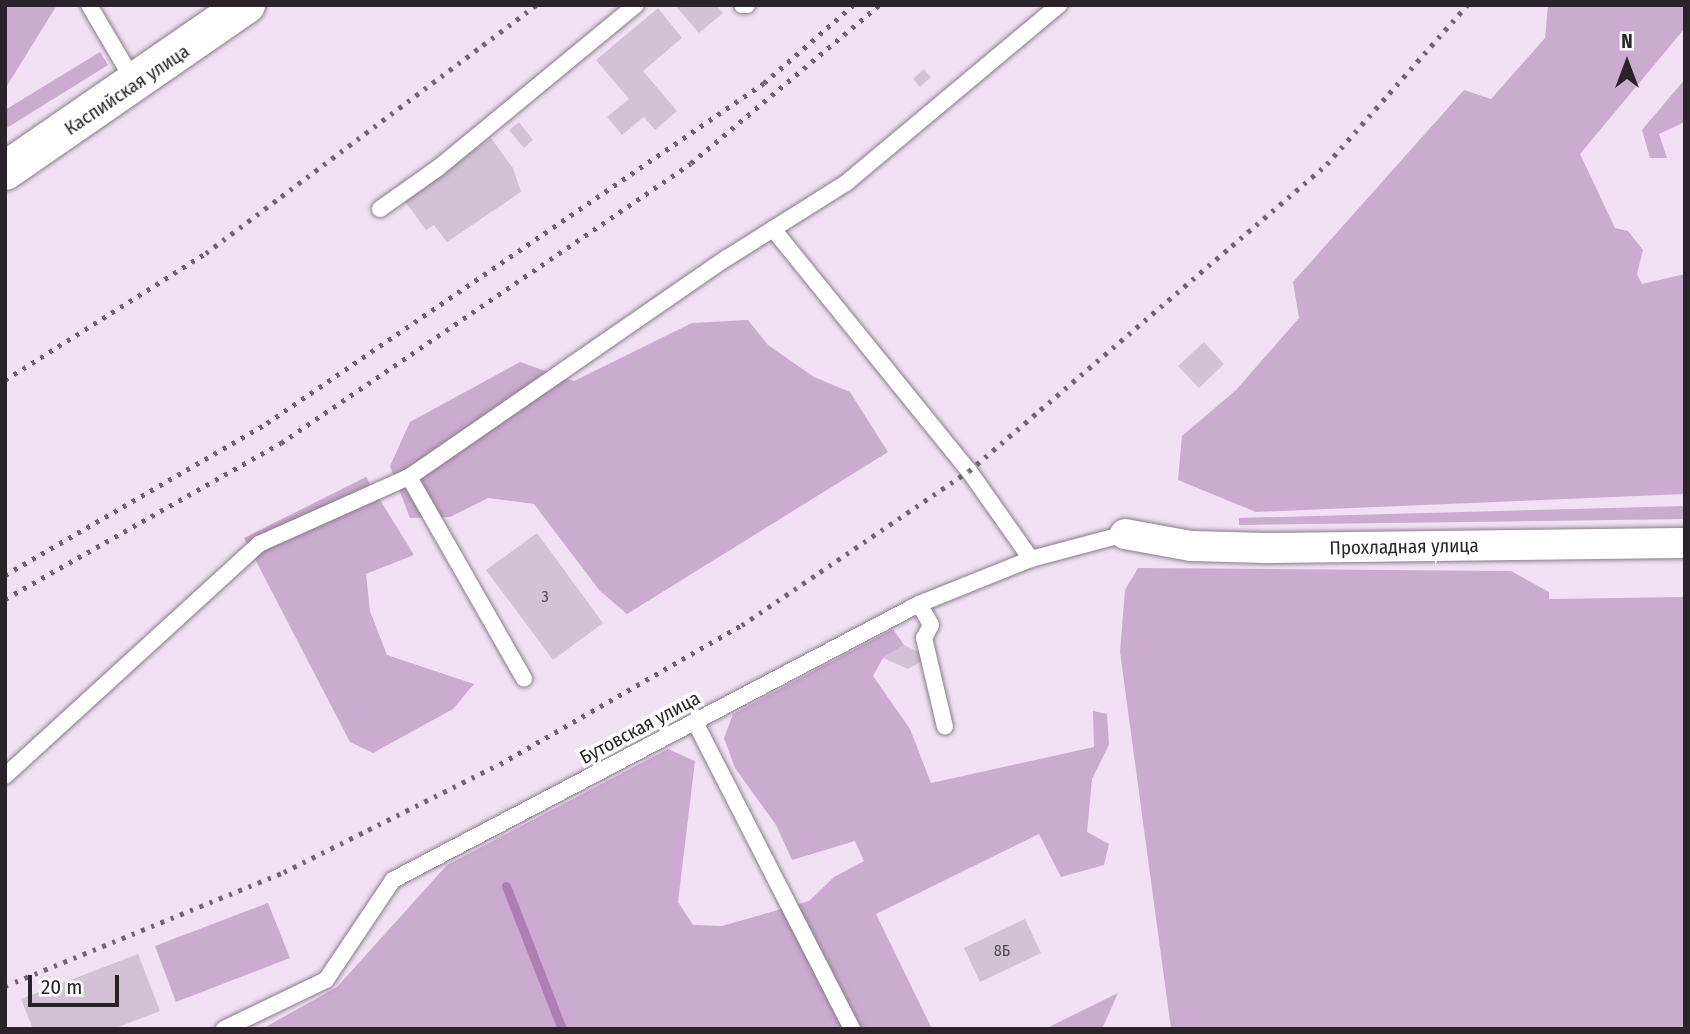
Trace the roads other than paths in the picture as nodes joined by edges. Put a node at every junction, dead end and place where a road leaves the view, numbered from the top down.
1 (89, 5) edge
2 (246, 5) edge
3 (636, 5) edge
4 (1059, 5) edge
5 (136, 85) junction
6 (5, 171) edge
7 (380, 209) dead end
8 (773, 229) junction
9 (409, 477) junction
10 (1125, 534) joint
11 (1685, 543) edge
12 (1031, 559) junction
13 (919, 604) junction
14 (524, 679) dead end
15 (695, 722) junction
16 (945, 727) dead end
17 (5, 776) edge
18 (224, 1029) edge
19 (852, 1029) edge

1 - 5 lane
2 - 5 main road, Каспийская улица
3 - 7 lane
4 - 8 lane
5 - 6 main road, Каспийская улица
8 - 9 lane
8 - 12 lane
9 - 14 lane
9 - 17 lane
10 - 11 street, Прохладная улица
10 - 12 lane, Бутовская улица
12 - 13 lane, Бутовская улица
13 - 15 lane, Бутовская улица
13 - 16 lane
15 - 18 lane, Бутовская улица
15 - 19 lane

